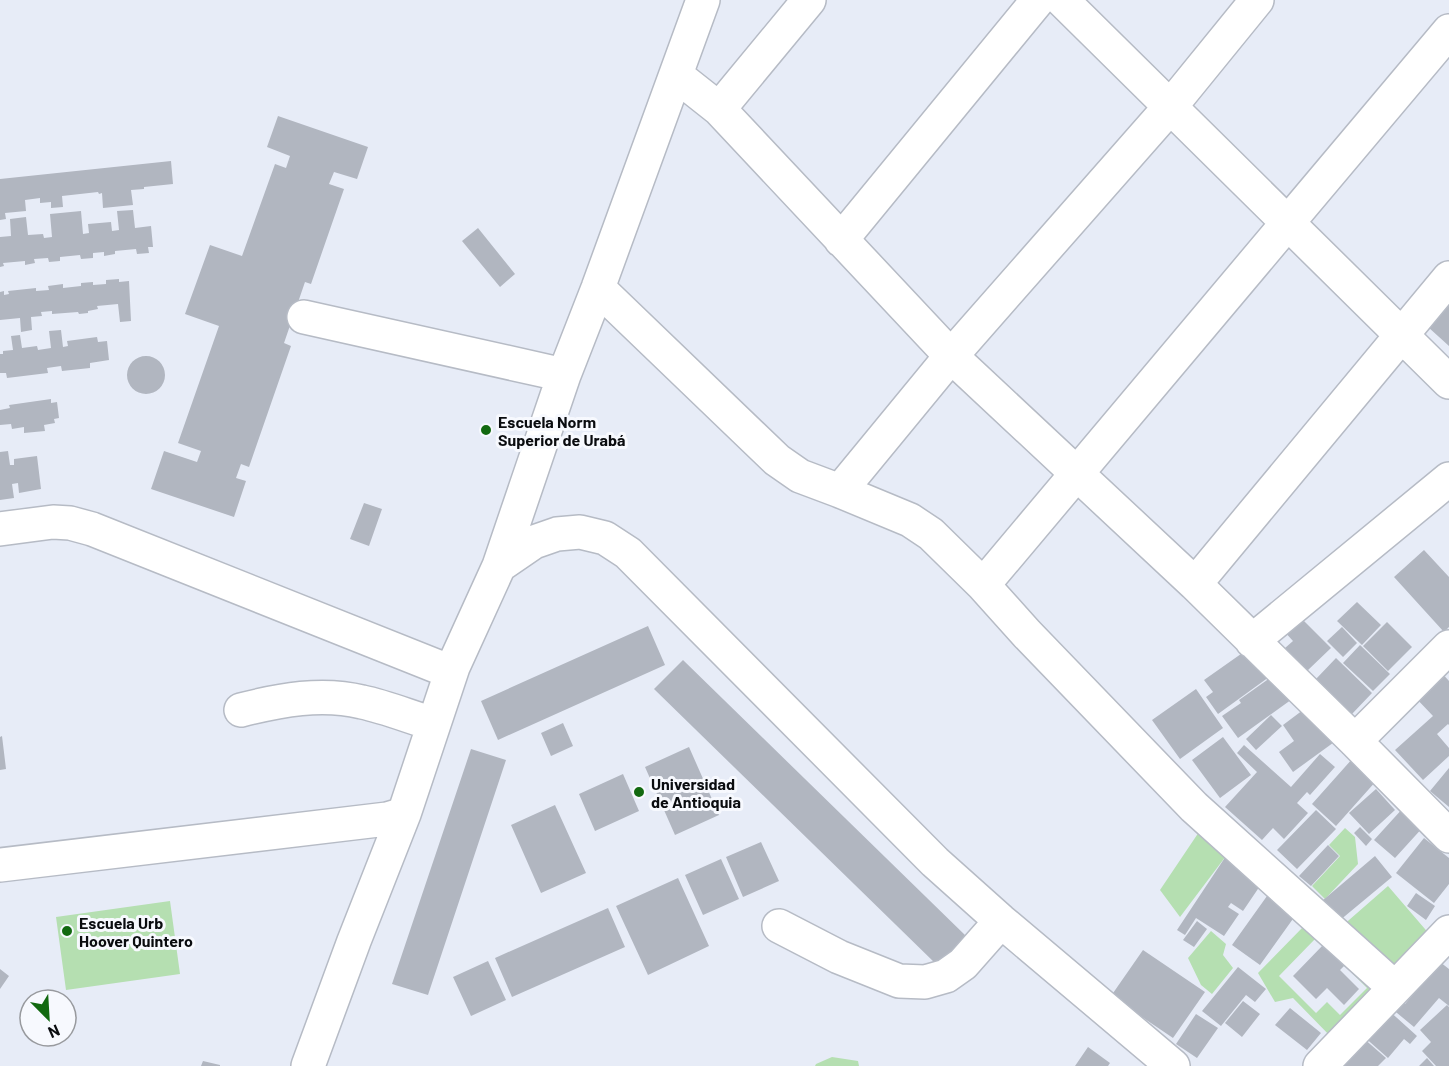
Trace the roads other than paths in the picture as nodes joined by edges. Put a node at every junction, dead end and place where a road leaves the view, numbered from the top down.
1 (703, 0) edge
2 (809, 0) edge
3 (1038, 0) edge
4 (1062, 0) edge
5 (1257, 0) edge
6 (1449, 32) edge
7 (676, 75) junction
8 (1170, 107) junction
9 (719, 109) junction
10 (1288, 224) junction
11 (841, 240) junction
12 (1449, 278) edge
13 (598, 288) junction
14 (304, 317) dead end
15 (1402, 335) junction
16 (951, 356) junction
17 (564, 375) junction
18 (1449, 382) edge
19 (1077, 475) junction
20 (1449, 479) edge
21 (840, 491) junction
22 (0, 529) edge
23 (499, 566) junction
24 (1195, 584) junction
25 (983, 585) junction
26 (1252, 640) junction
27 (1449, 647) edge
28 (451, 672) junction
29 (241, 710) dead end
30 (434, 724) junction
31 (1355, 741) junction
32 (405, 814) junction
33 (1449, 836) edge
34 (0, 865) edge
35 (1001, 921) junction
36 (779, 926) dead end
37 (1449, 932) edge
38 (1395, 988) junction
39 (308, 1066) edge
40 (1173, 1066) edge
41 (1320, 1066) edge

1 - 7 street
2 - 9 street
3 - 11 street
4 - 8 street
5 - 8 street
6 - 10 street
7 - 9 street
7 - 13 street
8 - 10 street
8 - 16 street
9 - 11 street
10 - 15 street
10 - 19 street
11 - 16 street
12 - 15 street
13 - 17 street
13 - 21 street
14 - 17 street
15 - 18 street
15 - 24 street
16 - 19 street
16 - 21 street
17 - 23 street
19 - 24 street
19 - 25 street
20 - 26 street
21 - 25 street
22 - 28 street
23 - 28 street
23 - 35 street
24 - 26 street
25 - 38 street
26 - 31 street
27 - 31 street
28 - 30 street
29 - 30 street
30 - 32 street
31 - 33 street
32 - 34 street
32 - 39 street
35 - 36 street
35 - 40 street
37 - 38 street
38 - 41 street

